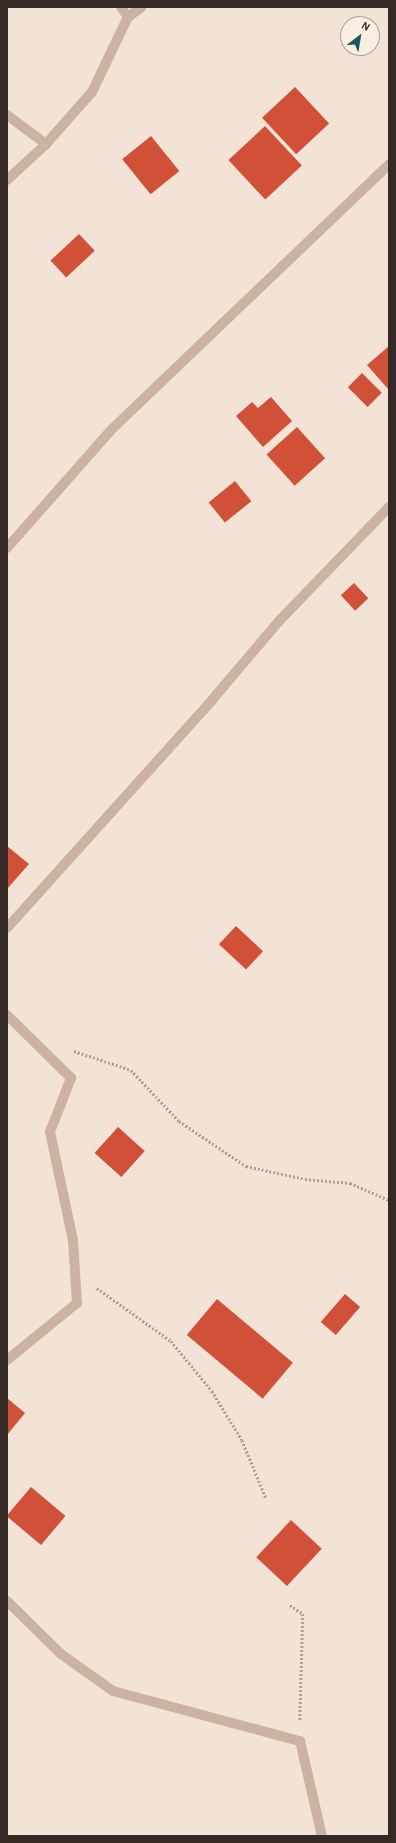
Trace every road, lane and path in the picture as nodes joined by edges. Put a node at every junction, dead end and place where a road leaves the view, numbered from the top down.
1 (121, 7) edge
2 (142, 7) edge
3 (128, 17) junction
4 (7, 114) edge
5 (46, 144) junction
6 (389, 164) edge
7 (7, 180) edge
8 (389, 507) edge
9 (7, 548) edge
10 (7, 928) edge
11 (7, 1015) edge
12 (38, 1046) junction
13 (389, 1200) edge
14 (76, 1273) junction
15 (7, 1360) edge
16 (266, 1498) dead end
17 (7, 1601) edge
18 (290, 1605) dead end
19 (300, 1742) junction
20 (322, 1836) edge

1 - 3 street
2 - 3 street
3 - 5 street
4 - 5 street
5 - 7 street
6 - 9 street
8 - 10 street
11 - 12 street
12 - 13 path
12 - 14 street
14 - 15 street
14 - 16 path
17 - 19 street
18 - 19 path
19 - 20 street

